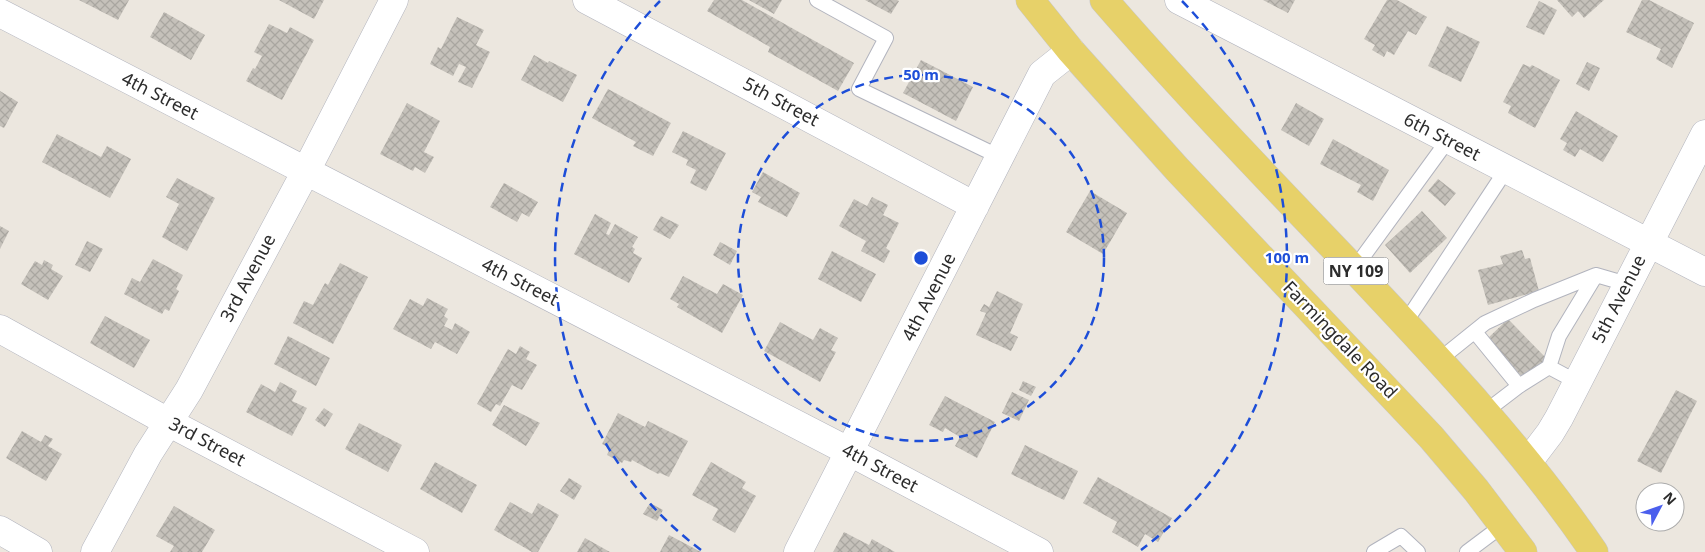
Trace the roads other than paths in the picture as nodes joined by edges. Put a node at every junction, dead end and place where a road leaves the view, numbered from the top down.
1 (394, 0) edge
2 (587, 0) edge
3 (817, 0) edge
4 (1030, 0) edge
5 (1104, 0) edge
6 (1179, 0) edge
7 (1206, 6) edge
8 (0, 13) edge
9 (1071, 51) junction
10 (1705, 134) edge
11 (1448, 140) junction
12 (1000, 157) junction
13 (1506, 170) junction
14 (306, 171) junction
15 (975, 206) junction
16 (1647, 243) junction
17 (1354, 269) junction
18 (1705, 272) edge
19 (1596, 275) junction
20 (1626, 284) junction
21 (1405, 323) junction
22 (0, 329) edge
23 (1474, 332) junction
24 (1439, 360) junction
25 (1549, 367) junction
26 (1577, 382) junction
27 (1519, 386) junction
28 (1485, 412) junction
29 (168, 422) junction
30 (850, 452) junction
31 (1528, 462) junction
32 (1503, 525) junction
33 (0, 530) edge
34 (38, 552) edge
35 (95, 552) edge
36 (415, 552) edge
37 (798, 552) edge
38 (1039, 552) edge
39 (1374, 552) edge
40 (1418, 552) edge
41 (1467, 552) edge
42 (1523, 552) edge
43 (1594, 552) edge

1 - 14 street, 3rd Avenue
2 - 15 street, 5th Street
3 - 12 lane
4 - 9 main road, Farmingdale Road
5 - 17 main road, NY 109
6 - 7 street, 6th Street
7 - 11 street, 6th Street
8 - 14 street, 4th Street
9 - 12 street, 4th Avenue
9 - 32 main road, Farmingdale Road
10 - 16 street, 5th Avenue
11 - 13 street, 6th Street
11 - 17 lane
12 - 15 street, 4th Avenue
13 - 16 street, 6th Street
13 - 21 lane
14 - 29 street, 3rd Avenue
14 - 30 street, 4th Street
15 - 30 street, 4th Avenue
16 - 18 street, 6th Street
16 - 20 street, 5th Avenue
17 - 21 main road, NY 109
19 - 20 lane
19 - 23 lane
19 - 25 lane
20 - 26 street, 5th Avenue
21 - 24 main road, NY 109
22 - 29 street, 3rd Street
23 - 24 lane
23 - 27 lane
24 - 28 main road, NY 109
25 - 26 lane
25 - 27 lane
26 - 31 street, 5th Avenue
27 - 28 lane
28 - 31 main road, NY 109
29 - 35 street, 3rd Avenue
29 - 36 street, 3rd Street
30 - 37 street, 4th Avenue
30 - 38 street, 4th Street
31 - 43 main road, NY 109
32 - 41 lane
32 - 42 main road, Farmingdale Road
33 - 34 street
39 - 40 lane

